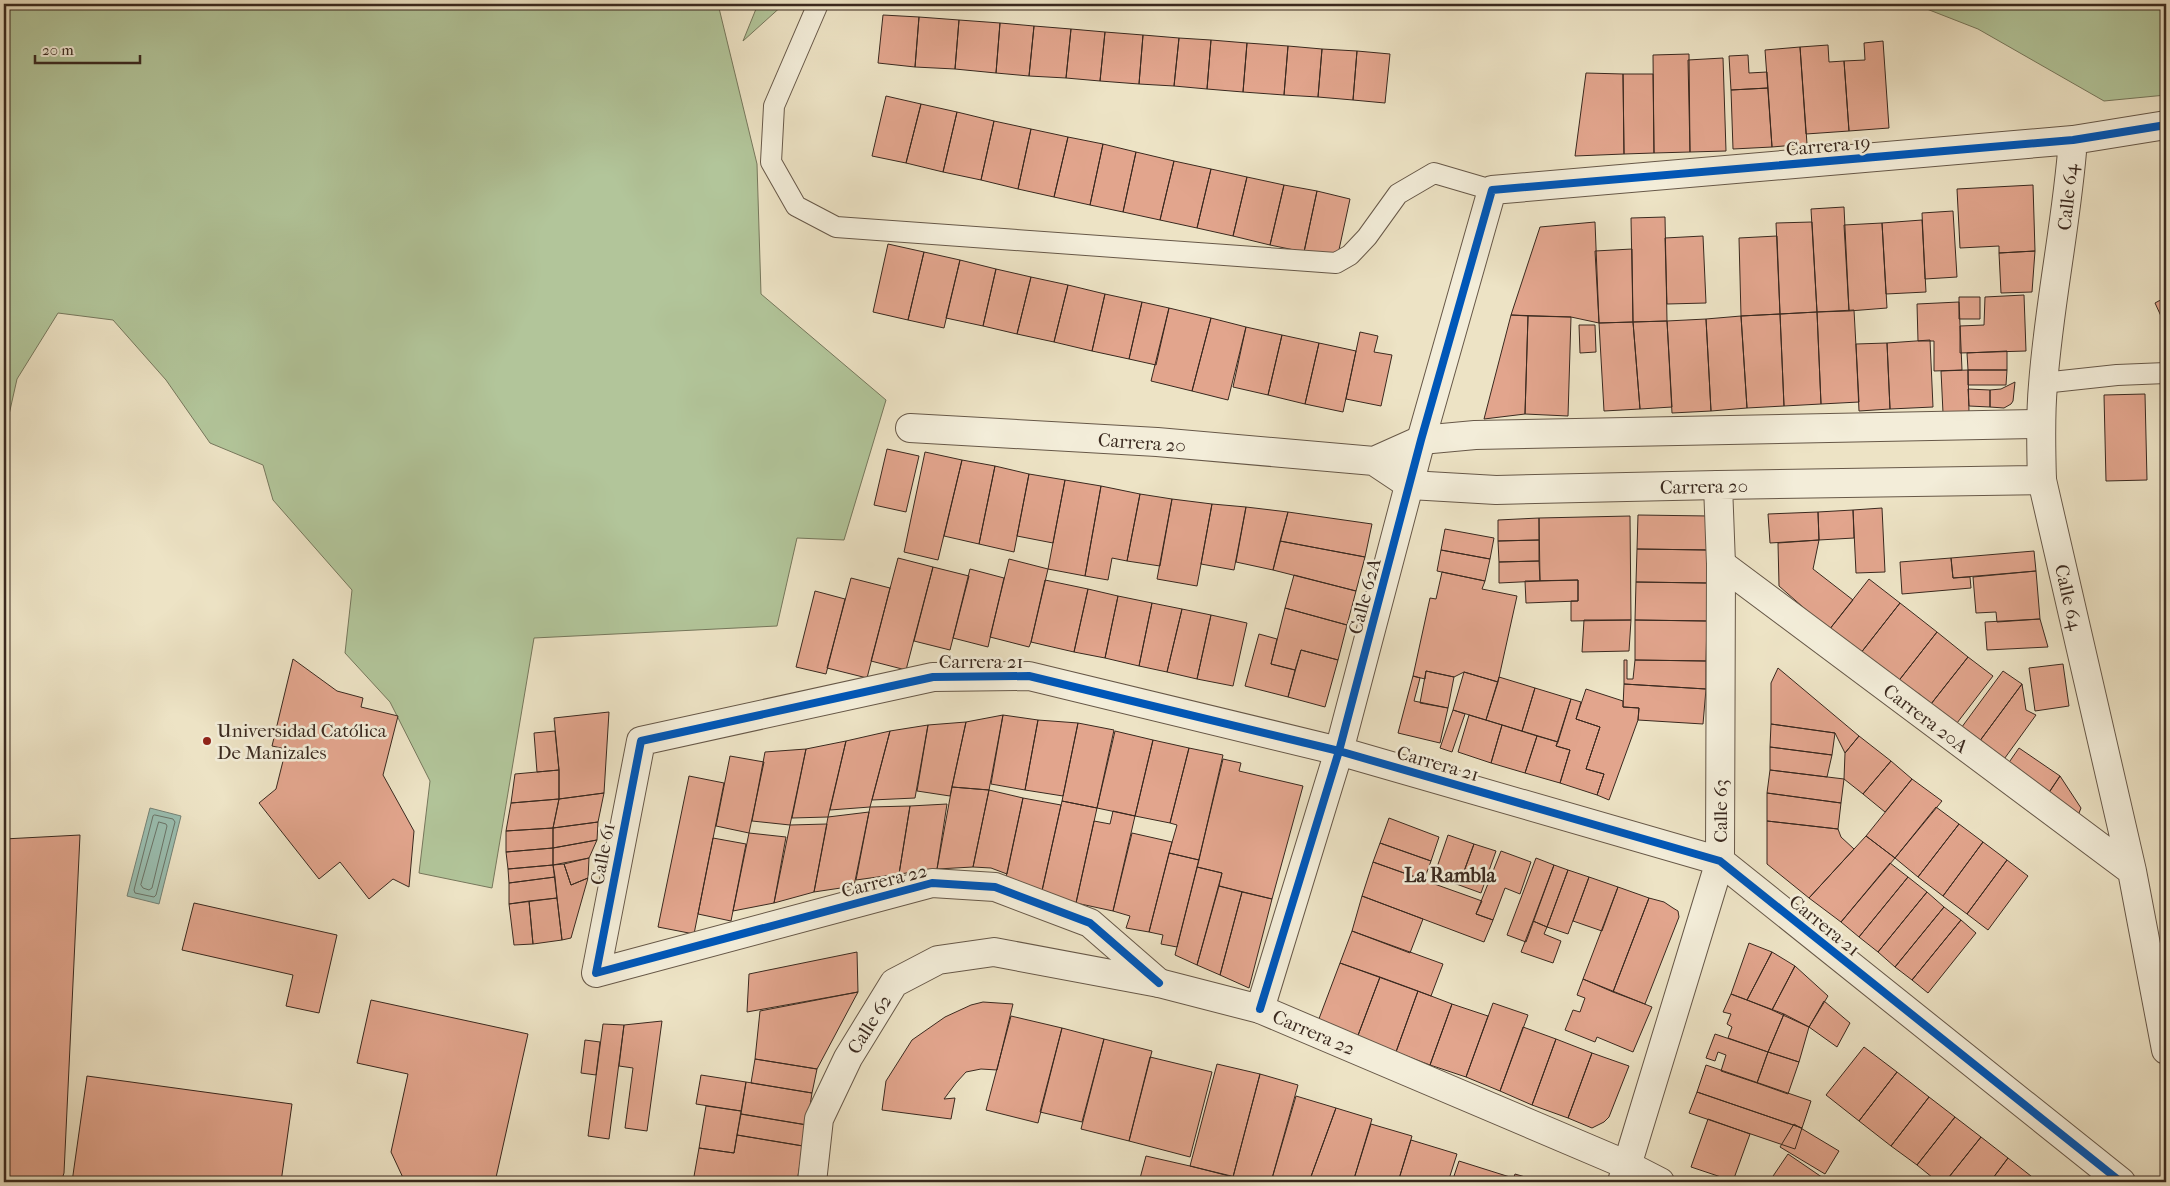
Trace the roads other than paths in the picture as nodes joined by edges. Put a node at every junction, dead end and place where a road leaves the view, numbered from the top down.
1 (818, 4) edge
2 (2166, 125) edge
3 (2073, 140) junction
4 (1492, 190) junction
5 (2166, 373) edge
6 (2043, 383) junction
7 (2040, 424) junction
8 (910, 428) dead end
9 (1421, 440) junction
10 (1374, 461) junction
11 (2042, 480) junction
12 (1410, 485) junction
13 (1718, 485) junction
14 (1721, 564) junction
15 (641, 741) joint
16 (1339, 751) junction
17 (1720, 861) junction
18 (2132, 870) junction
19 (596, 972) joint
20 (1159, 983) junction
21 (1260, 1009) junction
22 (2166, 1050) edge
23 (1625, 1173) edge
24 (812, 1182) edge
25 (1660, 1182) edge
26 (2121, 1182) edge

1 - 4 lane
2 - 3 street, Carrera 19
3 - 4 street, Carrera 19
3 - 6 street, Calle 64
4 - 9 street, Calle 62A
5 - 6 lane
6 - 7 street, Calle 64
7 - 9 street, Carrera 20
7 - 11 street, Calle 64
8 - 10 street, Carrera 20
9 - 10 street, Carrera 20
9 - 12 street, Calle 62A
10 - 12 street, Carrera 20
11 - 13 street, Carrera 20
11 - 18 street, Calle 64
12 - 13 street, Carrera 20
12 - 16 street, Calle 62A
13 - 14 street, Calle 63
14 - 17 street, Calle 63
14 - 18 street, Carrera 20A
15 - 16 street, Carrera 21
15 - 19 street, Calle 61
16 - 17 street, Carrera 21
16 - 21 street, Calle 62A
17 - 23 street, Calle 63
17 - 26 street, Carrera 21
18 - 22 street, Calle 64
19 - 20 street, Carrera 22
20 - 21 street, Carrera 22
20 - 24 street, Calle 62
21 - 23 street, Carrera 22
23 - 25 street, Carrera 22

